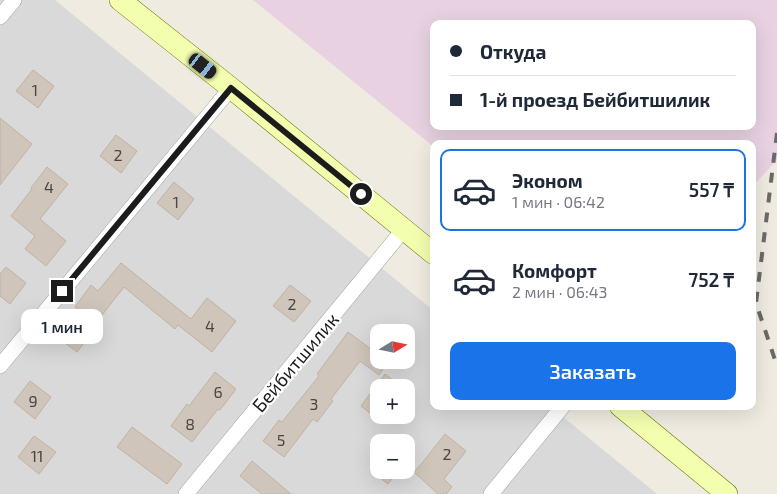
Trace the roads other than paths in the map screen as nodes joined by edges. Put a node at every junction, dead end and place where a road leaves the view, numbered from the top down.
1 (14, 0) edge
2 (120, 0) edge
3 (0, 17) edge
4 (231, 88) junction
5 (404, 229) junction
6 (430, 251) edge
7 (0, 366) edge
8 (560, 410) edge
9 (625, 410) edge
10 (186, 494) edge
11 (491, 494) edge
12 (727, 494) edge

1 - 3 street
2 - 4 main road
4 - 5 main road
4 - 7 street
5 - 6 main road
5 - 10 street, Бейбитшилик
8 - 11 street
9 - 12 main road

